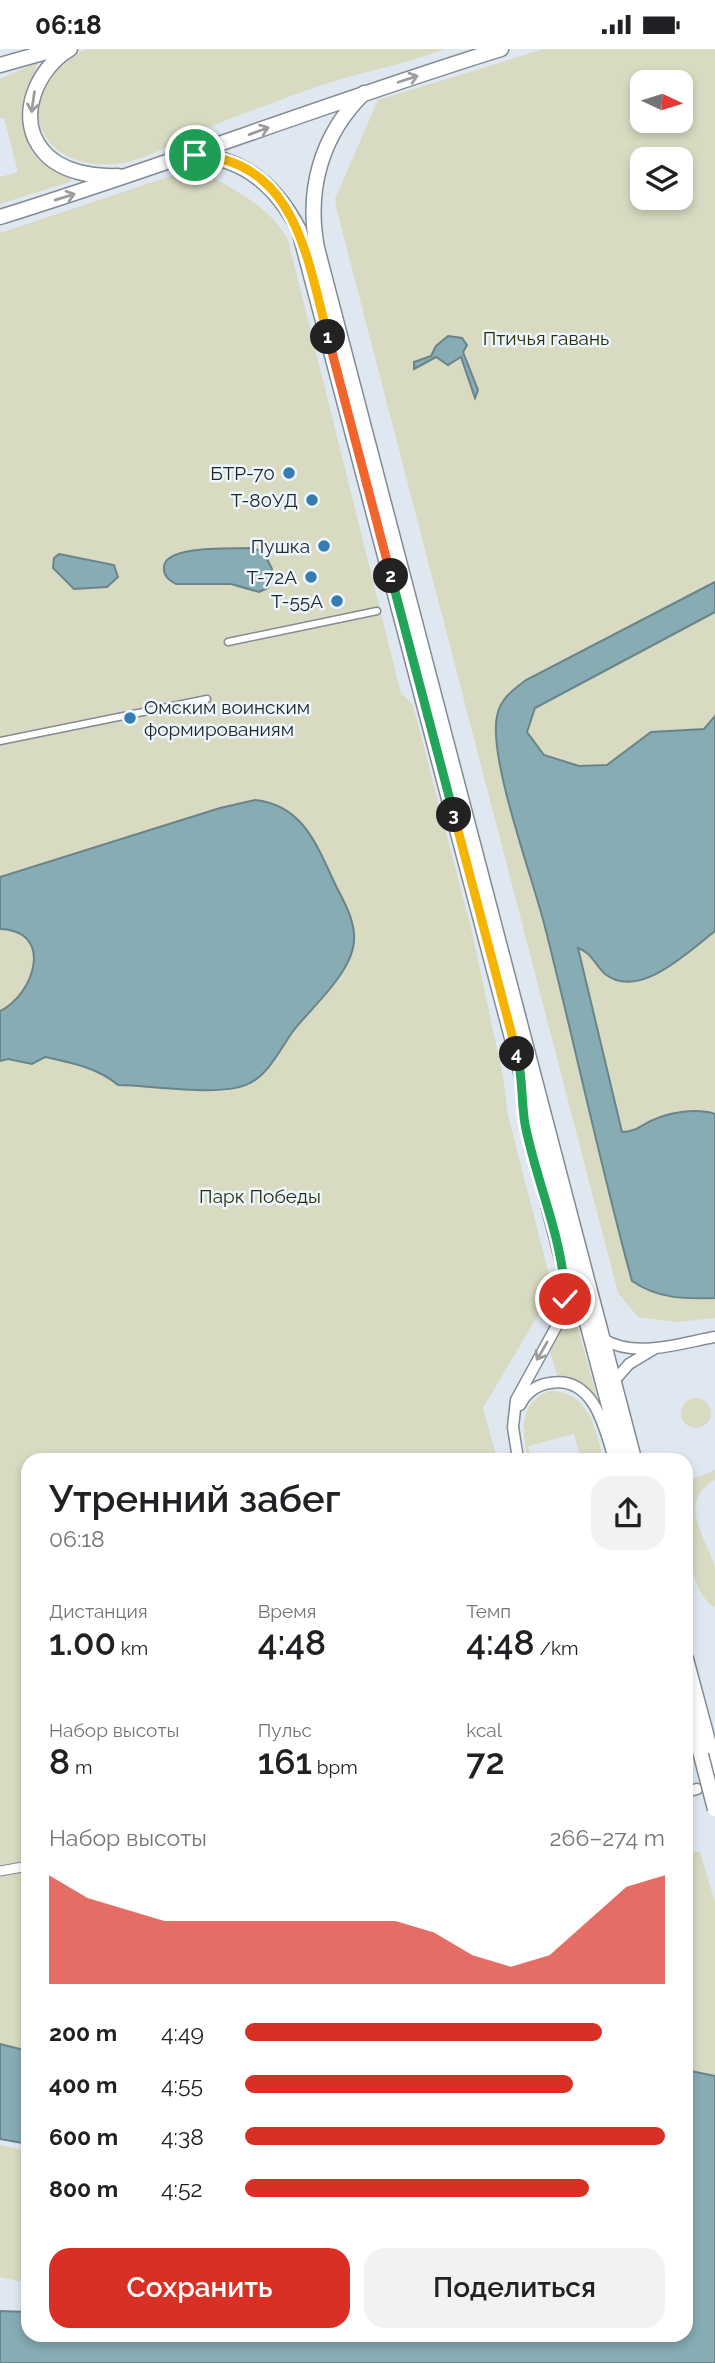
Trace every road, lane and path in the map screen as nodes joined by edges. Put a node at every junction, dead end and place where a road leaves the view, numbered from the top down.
1 (57, 49) edge
2 (70, 49) edge
3 (461, 49) edge
4 (501, 49) edge
5 (20, 61) junction
6 (452, 64) junction
7 (0, 65) edge
8 (0, 71) edge
9 (364, 93) junction
10 (195, 155) junction
11 (134, 175) junction
12 (0, 217) edge
13 (377, 611) dead end
14 (228, 642) dead end
15 (207, 699) dead end
16 (0, 741) edge
17 (522, 1072) junction
18 (715, 1336) edge
19 (603, 1339) junction
20 (657, 1348) junction
21 (614, 1381) junction
22 (513, 1427) junction
23 (518, 1453) edge
24 (612, 1453) edge
25 (621, 1453) edge
26 (632, 1453) edge
27 (693, 1689) edge
28 (693, 1716) edge
29 (709, 1758) edge
30 (715, 1809) edge
31 (21, 1867) edge
32 (0, 1871) edge

1 - 5 main road
2 -> 11 main road
3 - 6 main road
4 - 6 main road
5 - 7 main road
5 - 8 main road
9 -> 6 main road
10 -> 9 main road
9 - 19 main road
10 - 11 main road
10 - 17 main road
12 -> 11 main road
13 - 14 street
15 - 16 street
17 -> 22 street
17 - 25 main road
18 - 20 street
19 - 20 street
19 - 21 main road
20 - 21 street
21 - 26 main road
22 - 23 street
22 - 24 street
27 - 29 main road
28 - 29 main road
29 - 30 main road, bridge
31 - 32 street

